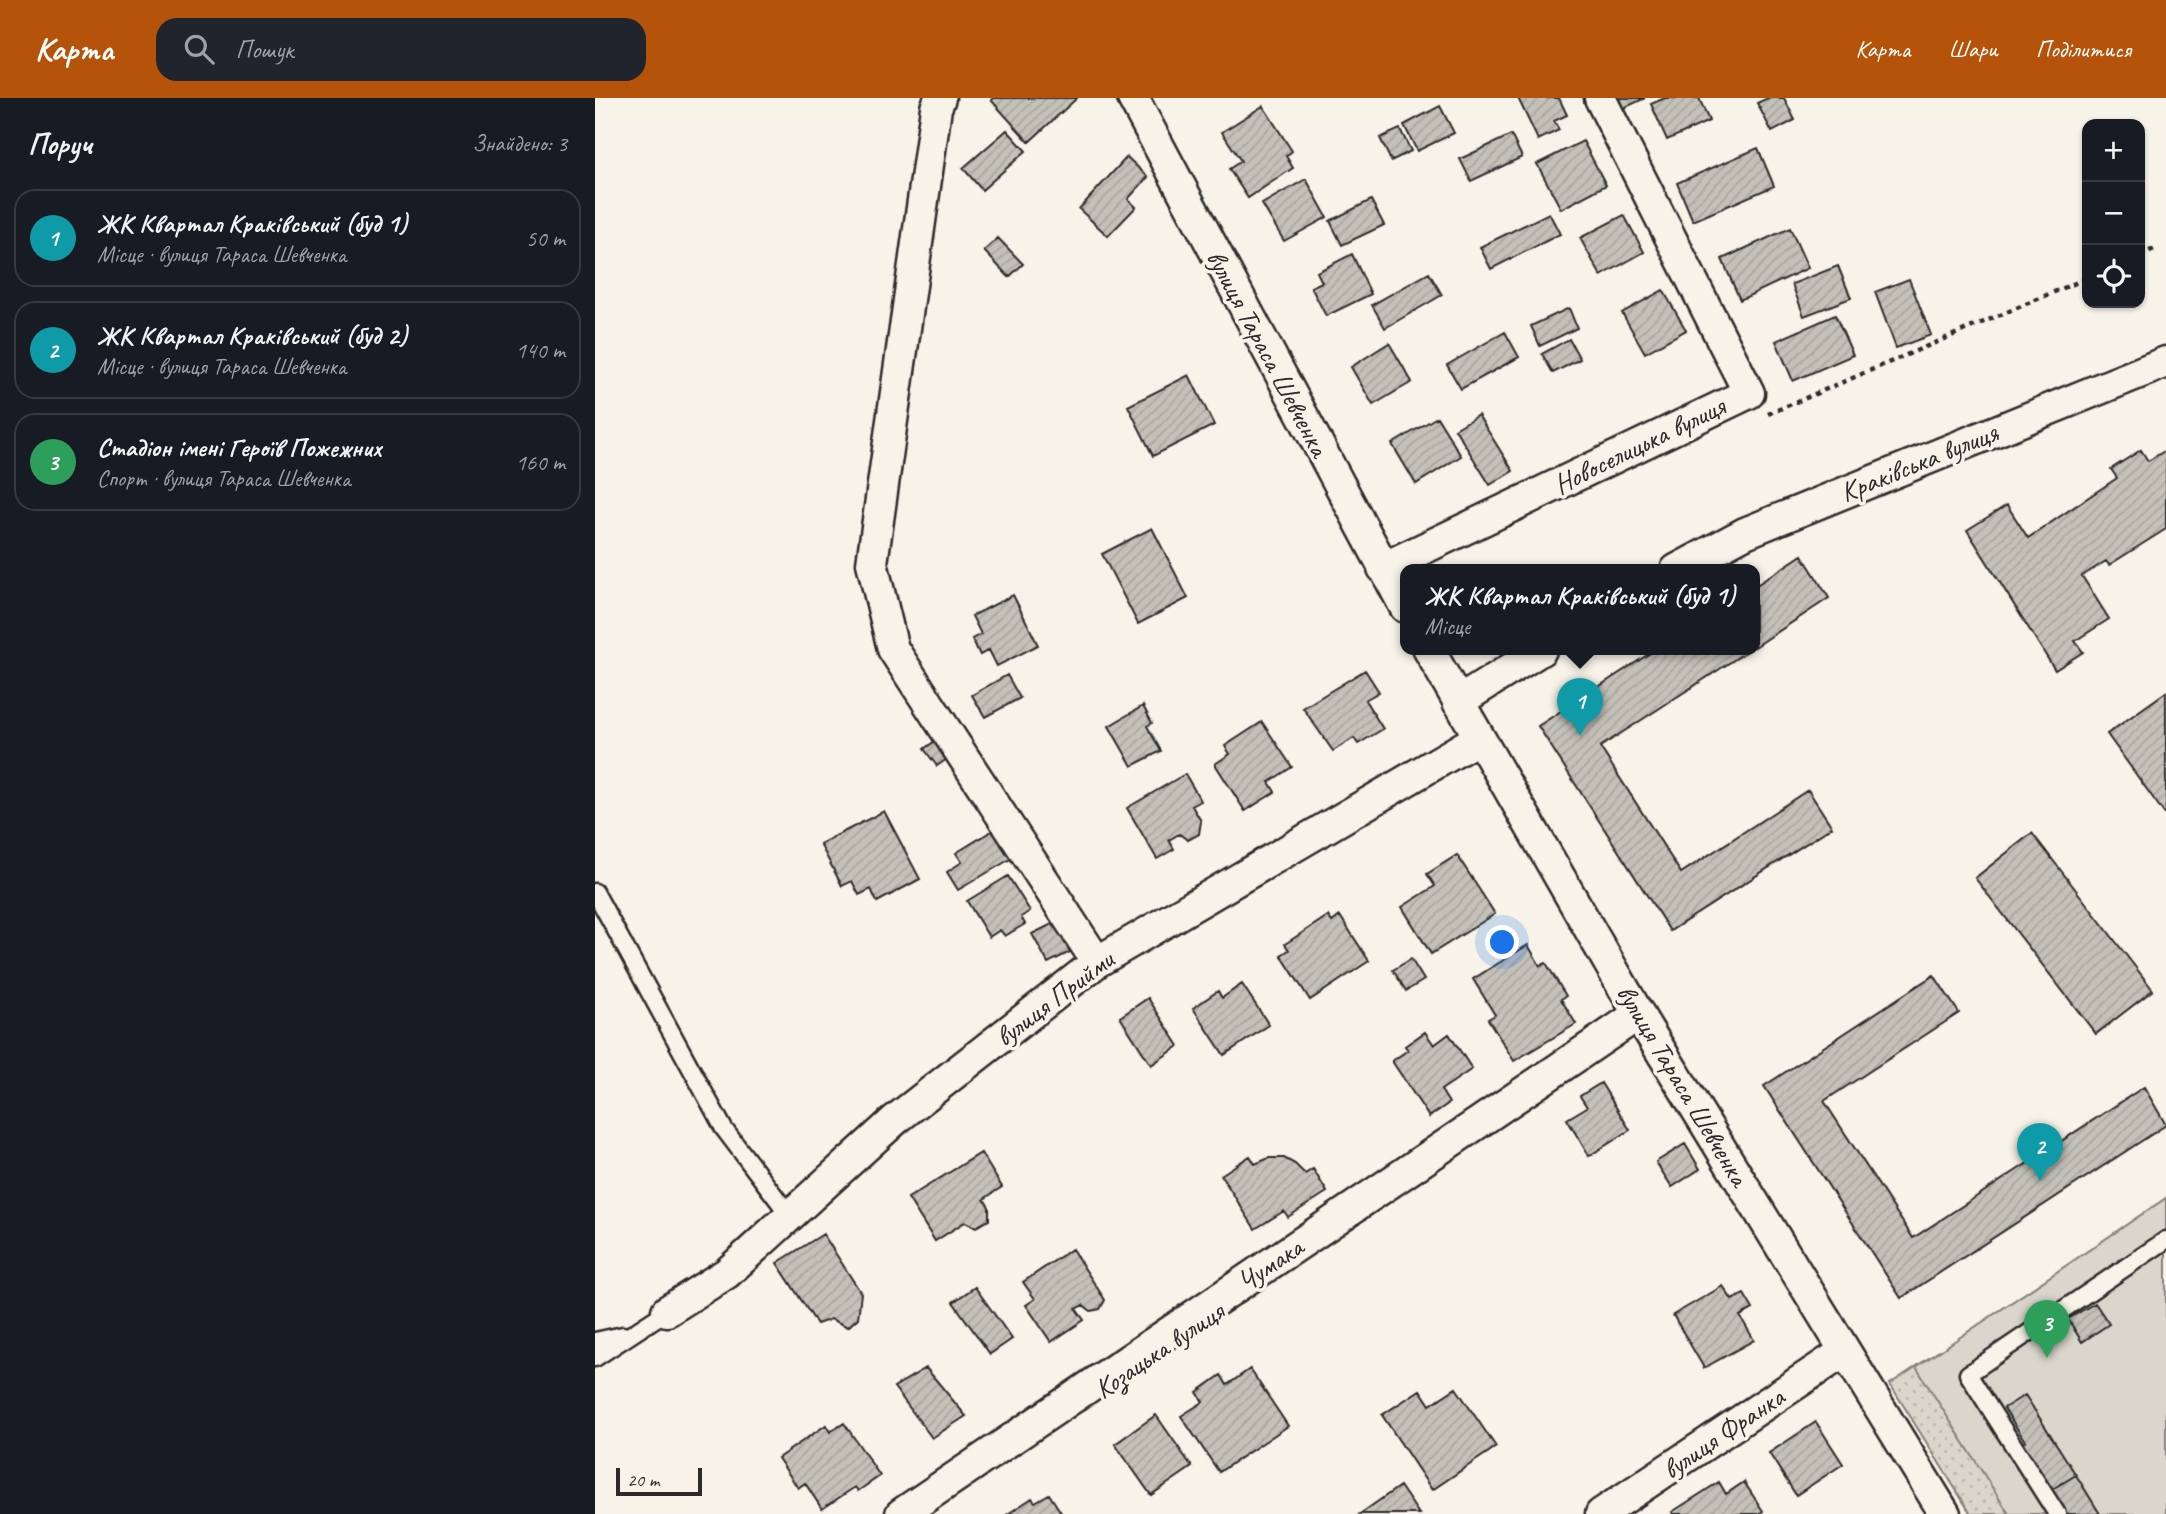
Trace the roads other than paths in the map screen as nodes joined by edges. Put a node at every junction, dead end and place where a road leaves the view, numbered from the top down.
1 (940, 98) edge
2 (1133, 98) edge
3 (1600, 98) edge
4 (2166, 362) edge
5 (1687, 564) edge
6 (1383, 568) junction
7 (1400, 598) edge
8 (1432, 655) edge
9 (1533, 655) edge
10 (1458, 702) junction
11 (1479, 738) junction
12 (595, 892) edge
13 (1097, 962) junction
14 (1641, 1018) junction
15 (790, 1216) junction
16 (2166, 1240) edge
17 (667, 1311) joint
18 (636, 1331) junction
19 (595, 1341) edge
20 (1845, 1351) junction
21 (595, 1359) edge
22 (901, 1514) edge
23 (919, 1514) edge
24 (1601, 1514) edge
25 (1945, 1514) edge
26 (2057, 1514) edge

1 - 13 street
2 - 6 street, вулиця Тараса Шевченка
3 - 6 street, Новоселицька вулиця
4 - 5 street, Краківська вулиця
6 - 7 street, вулиця Тараса Шевченка
8 - 10 street, вулиця Тараса Шевченка
9 - 10 street
10 - 11 street, вулиця Тараса Шевченка
11 - 13 street, вулиця Прийми
11 - 14 street, вулиця Тараса Шевченка
12 - 15 lane
13 - 15 street, вулиця Прийми
14 - 20 street, вулиця Тараса Шевченка
14 - 22 street, Чумака
14 - 23 street, Козацька вулиця
15 - 17 street, вулиця Прийми
16 - 26 lane
17 - 18 lane
18 - 19 lane
18 - 21 lane
20 - 24 street, вулиця Франка
20 - 25 street, вулиця Тараса Шевченка

